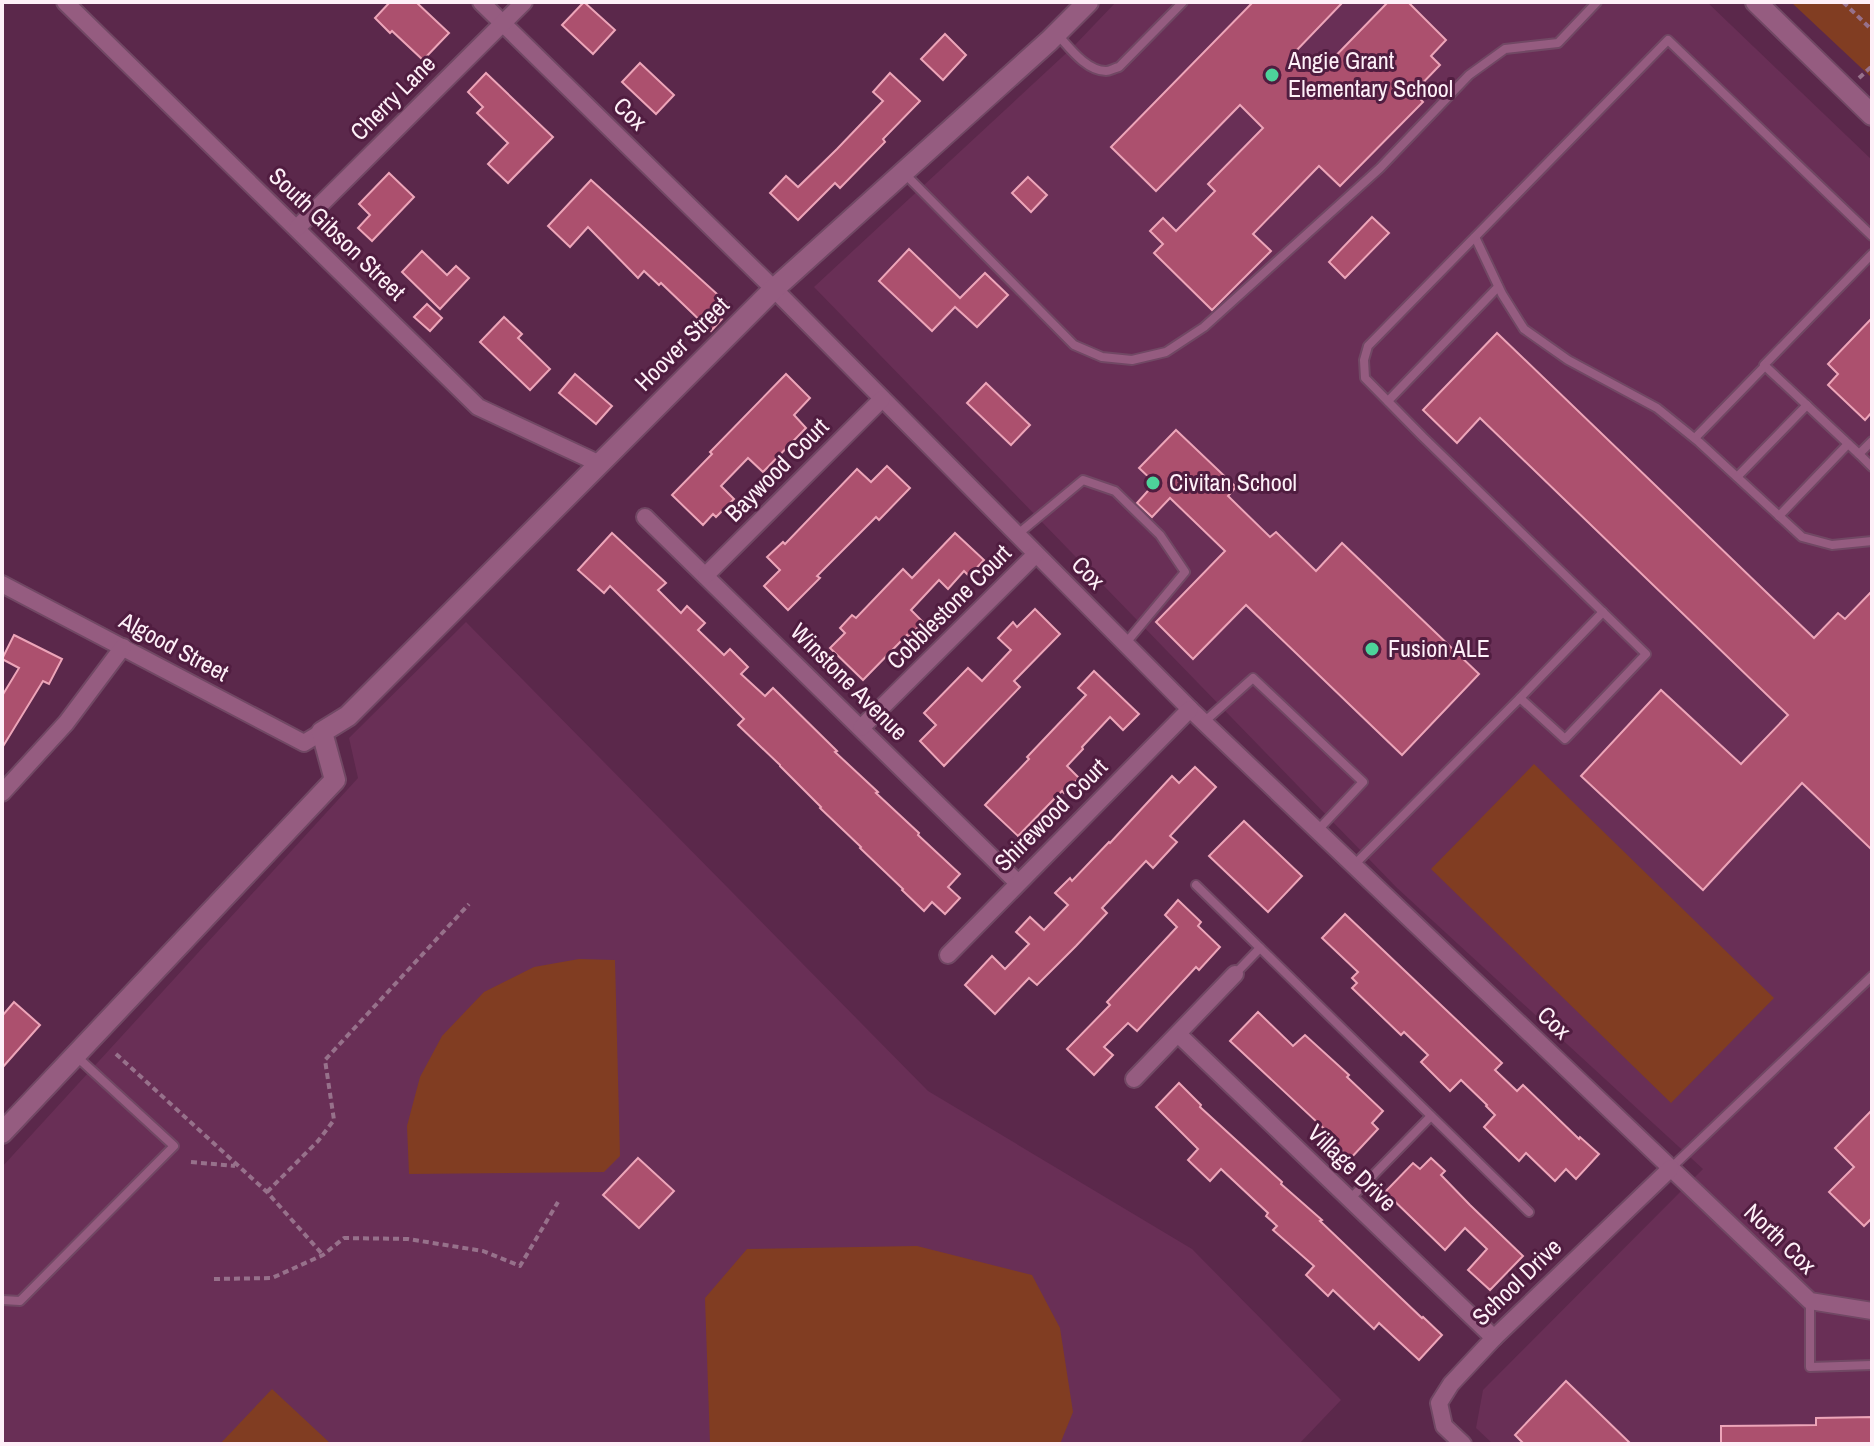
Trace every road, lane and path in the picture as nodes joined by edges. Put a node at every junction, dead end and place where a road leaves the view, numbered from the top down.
1 (65, 2) edge
2 (481, 2) edge
3 (524, 2) edge
4 (1088, 2) edge
5 (1183, 2) edge
6 (1597, 2) edge
7 (1756, 2) edge
8 (1843, 2) edge
9 (502, 23) junction
10 (1872, 30) edge
11 (1057, 34) junction
12 (1872, 115) edge
13 (904, 172) junction
14 (297, 228) junction
15 (1872, 236) edge
16 (1475, 237) junction
17 (1872, 254) edge
18 (1498, 287) junction
19 (774, 289) junction
20 (1765, 366) junction
21 (882, 399) junction
22 (1388, 401) junction
23 (1807, 405) junction
24 (1695, 438) junction
25 (1872, 441) edge
26 (1848, 444) junction
27 (1859, 454) junction
28 (600, 464) junction
29 (1872, 467) edge
30 (1737, 477) junction
31 (1779, 516) junction
32 (645, 517) dead end
33 (1017, 535) junction
34 (1872, 541) edge
35 (1036, 554) junction
36 (706, 575) junction
37 (2, 584) edge
38 (1603, 612) junction
39 (1125, 644) junction
40 (123, 647) junction
41 (1520, 698) junction
42 (1190, 709) junction
43 (1204, 722) junction
44 (861, 728) junction
45 (322, 732) junction
46 (2, 793) edge
47 (1317, 831) junction
48 (1354, 865) junction
49 (1018, 883) junction
50 (1196, 885) dead end
51 (469, 904) dead end
52 (1260, 948) junction
53 (948, 955) dead end
54 (1235, 974) joint
55 (1872, 976) edge
56 (1178, 1034) junction
57 (116, 1054) dead end
58 (75, 1055) junction
59 (1134, 1079) dead end
60 (1431, 1116) junction
61 (2, 1133) edge
62 (191, 1162) dead end
63 (238, 1166) junction
64 (1671, 1168) junction
65 (267, 1192) junction
66 (1350, 1199) junction
67 (558, 1202) dead end
68 (1529, 1212) dead end
69 (323, 1255) junction
70 (214, 1279) dead end
71 (2, 1300) edge
72 (1810, 1301) junction
73 (1872, 1311) edge
74 (1494, 1338) junction
75 (1872, 1365) edge
76 (1463, 1444) edge

1 - 14 street, South Gibson Street
2 - 9 street, Cox
3 - 9 street, Cherry Lane
4 - 11 street, Hoover Street
5 - 11 lane
6 - 13 lane
7 - 12 street
8 - 10 path
9 - 14 street, Cherry Lane
9 - 19 street, Cox
11 - 13 street, Hoover Street
13 - 19 street, Hoover Street
14 - 28 street, South Gibson Street
15 - 16 lane
16 - 18 lane
16 - 22 lane
17 - 20 lane
18 - 22 lane
18 - 24 lane
19 - 21 street, Cox
19 - 28 street, Hoover Street
20 - 23 lane
20 - 24 lane
21 - 33 street, Cox
21 - 36 street, Baywood Court
22 - 38 lane
23 - 26 lane
23 - 30 lane
24 - 30 lane
25 - 27 lane
26 - 27 lane
26 - 31 lane
27 - 29 lane
28 - 45 street, Hoover Street
30 - 31 lane
31 - 34 lane
32 - 36 street, Winstone Avenue
33 - 35 street, Cox
33 - 39 lane
35 - 39 street, Cox
35 - 44 street, Cobblestone Court
36 - 44 street, Winstone Avenue
37 - 40 street, Algood Street
38 - 41 lane
38 - 41 lane
39 - 42 street, Cox
40 - 45 street, Algood Street
40 - 46 street
41 - 48 lane
42 - 43 street, Cox
42 - 49 street, Shirewood Court
43 - 47 street, Cox
43 - 47 lane
44 - 49 street, Winstone Avenue
45 - 58 street
47 - 48 street, Cox
48 - 64 street, Cox
49 - 53 street, Shirewood Court
50 - 52 lane
51 - 65 path
52 - 54 lane
52 - 60 lane
54 - 56 street
55 - 64 lane
56 - 59 street
56 - 66 street, Village Drive
57 - 63 path
58 - 61 street
58 - 71 lane
60 - 66 lane
60 - 68 lane
62 - 63 path
63 - 65 path
64 - 72 street, North Cox
64 - 74 street, School Drive
65 - 69 path
66 - 74 street, Village Drive
67 - 69 path
69 - 70 path
72 - 73 street, North Cox
72 - 75 lane
74 - 76 street, School Drive

